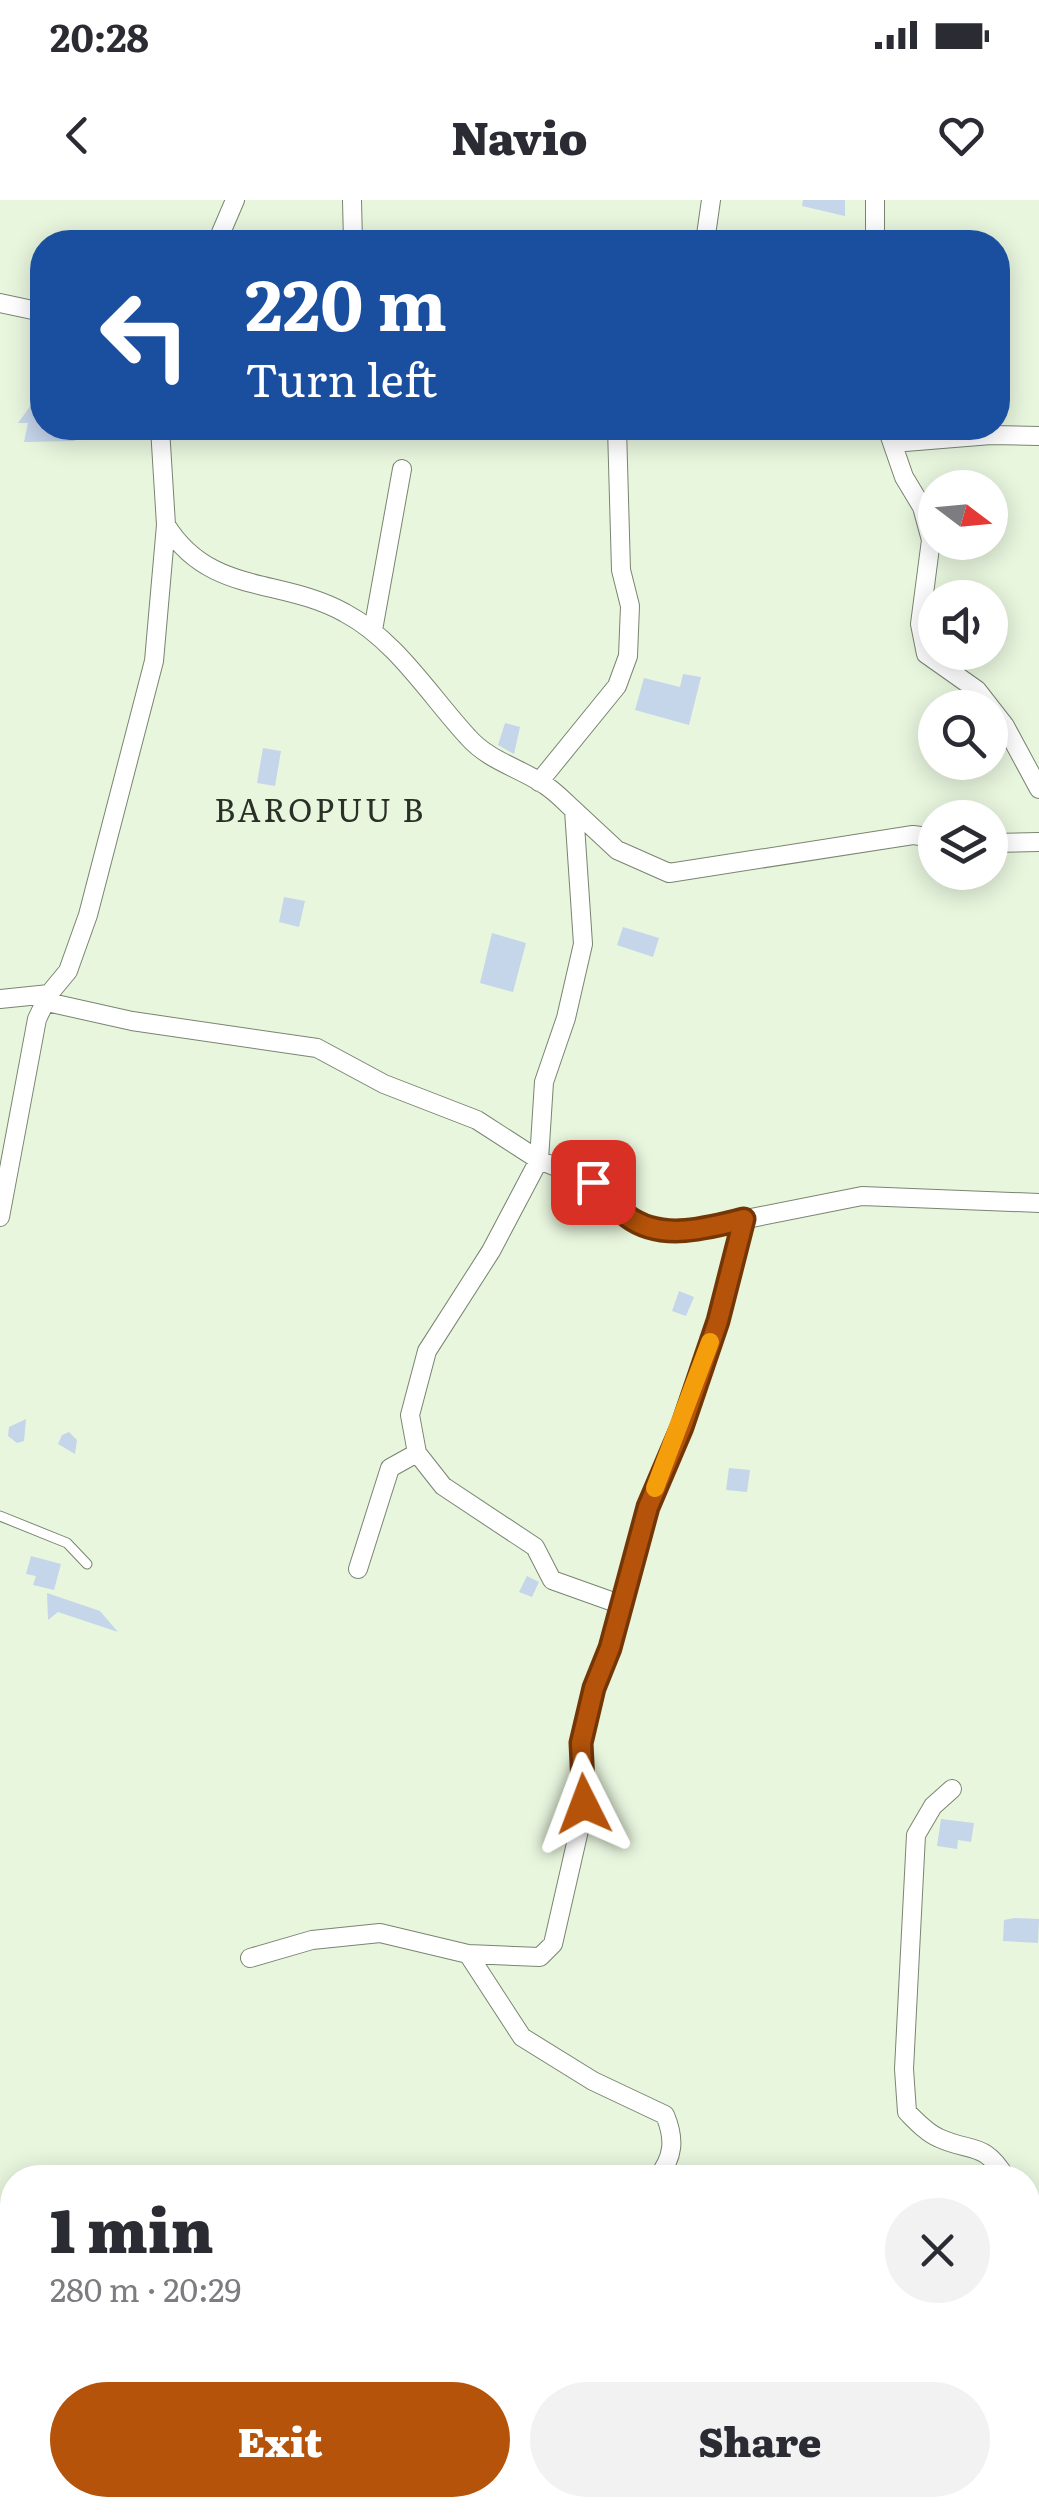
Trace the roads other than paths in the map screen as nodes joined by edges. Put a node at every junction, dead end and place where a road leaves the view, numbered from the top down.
1 (234, 200) edge
2 (352, 200) edge
3 (711, 200) edge
4 (874, 200) edge
5 (223, 230) edge
6 (352, 230) edge
7 (707, 230) edge
8 (874, 230) edge
9 (0, 303) edge
10 (30, 309) edge
11 (1010, 435) edge
12 (1039, 436) edge
13 (161, 440) edge
14 (617, 440) edge
15 (892, 440) edge
16 (402, 469) dead end
17 (166, 524) junction
18 (373, 630) junction
19 (539, 782) junction
20 (1039, 789) edge
21 (574, 810) junction
22 (918, 836) edge
23 (1039, 842) edge
24 (1008, 843) edge
25 (0, 998) edge
26 (48, 998) junction
27 (539, 1160) junction
28 (1039, 1204) edge
29 (0, 1218) edge
30 (744, 1219) junction
31 (417, 1453) junction
32 (0, 1516) edge
33 (87, 1564) dead end
34 (358, 1569) dead end
35 (622, 1606) junction
36 (952, 1789) dead end
37 (468, 1954) junction
38 (250, 1958) dead end
39 (667, 2165) edge
40 (998, 2165) edge

1 - 5 street
2 - 6 street
3 - 7 street
4 - 8 street
9 - 10 street
11 - 12 street
13 - 17 street
14 - 19 street
15 - 20 street
16 - 18 street
17 - 18 street
17 - 26 street
18 - 19 street
19 - 21 street
21 - 22 street
21 - 27 street
23 - 24 street
25 - 26 street
26 - 27 street
26 - 29 street
27 - 30 street
27 - 31 street
28 - 30 street
30 - 35 street
31 - 34 street
31 - 35 street
32 - 33 lane
35 - 37 street
36 - 40 street
37 - 38 street
37 - 39 street

